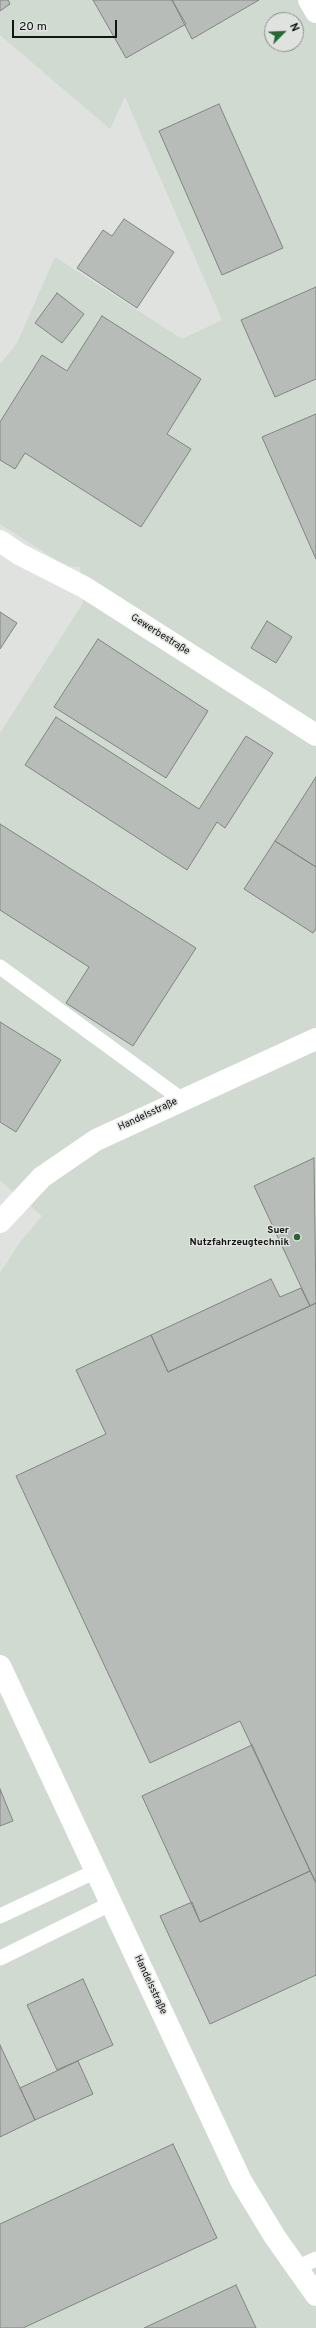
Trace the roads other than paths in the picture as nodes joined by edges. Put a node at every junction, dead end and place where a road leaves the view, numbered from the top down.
1 (309, 0) edge
2 (316, 12) edge
3 (0, 541) edge
4 (316, 735) edge
5 (0, 967) edge
6 (316, 1039) edge
7 (181, 1099) junction
8 (0, 1222) edge
9 (0, 1666) edge
10 (96, 1871) junction
11 (112, 1903) junction
12 (0, 1916) edge
13 (0, 1958) edge
14 (316, 2260) edge
15 (296, 2268) junction
16 (316, 2295) edge

1 - 2 street
3 - 4 street, Gewerbestraße
5 - 7 lane
6 - 7 street, Handelsstraße
7 - 8 street, Handelsstraße
9 - 10 street, Handelsstraße
10 - 11 street, Handelsstraße
10 - 12 lane
11 - 13 lane
11 - 15 street, Handelsstraße
14 - 15 lane
15 - 16 street, Handelsstraße

